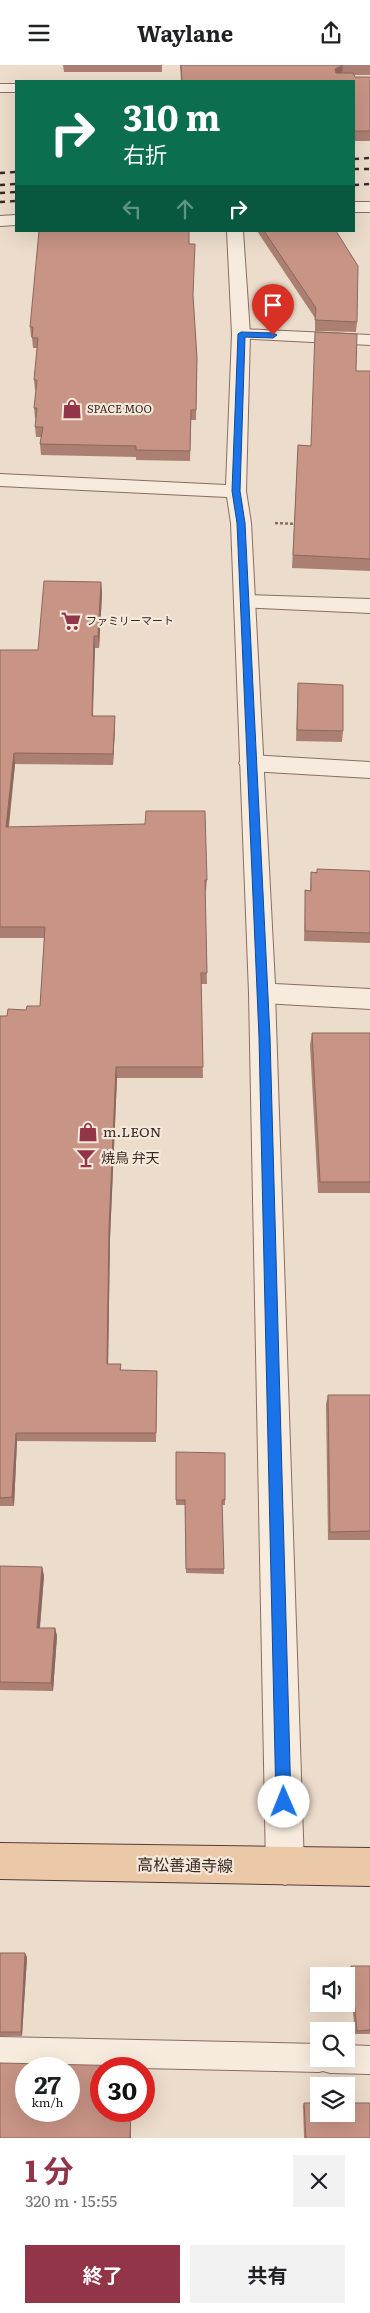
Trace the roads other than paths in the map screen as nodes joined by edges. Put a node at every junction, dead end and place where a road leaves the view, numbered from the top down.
1 (0, 88) edge
2 (15, 88) edge
3 (355, 207) edge
4 (370, 207) edge
5 (15, 220) edge
6 (0, 221) edge
7 (235, 232) edge
8 (241, 334) junction
9 (370, 340) edge
10 (0, 480) edge
11 (236, 491) junction
12 (245, 602) junction
13 (370, 606) edge
14 (251, 763) junction
15 (370, 770) edge
16 (262, 993) junction
17 (370, 999) edge
18 (0, 1861) edge
19 (285, 1867) junction
20 (370, 1867) edge
21 (0, 2051) edge
22 (310, 2059) edge
23 (355, 2060) edge
24 (370, 2060) edge

1 - 2 street
3 - 4 street
5 - 6 street
7 - 8 street
8 - 9 street
8 - 11 street
10 - 11 street
11 - 12 street
12 - 13 street
12 - 14 street
14 - 15 street
14 - 16 street
16 - 17 street
16 - 19 street
18 - 19 main road, 高松善通寺線
19 - 20 main road, 高松善通寺線
21 - 22 lane
23 - 24 lane

